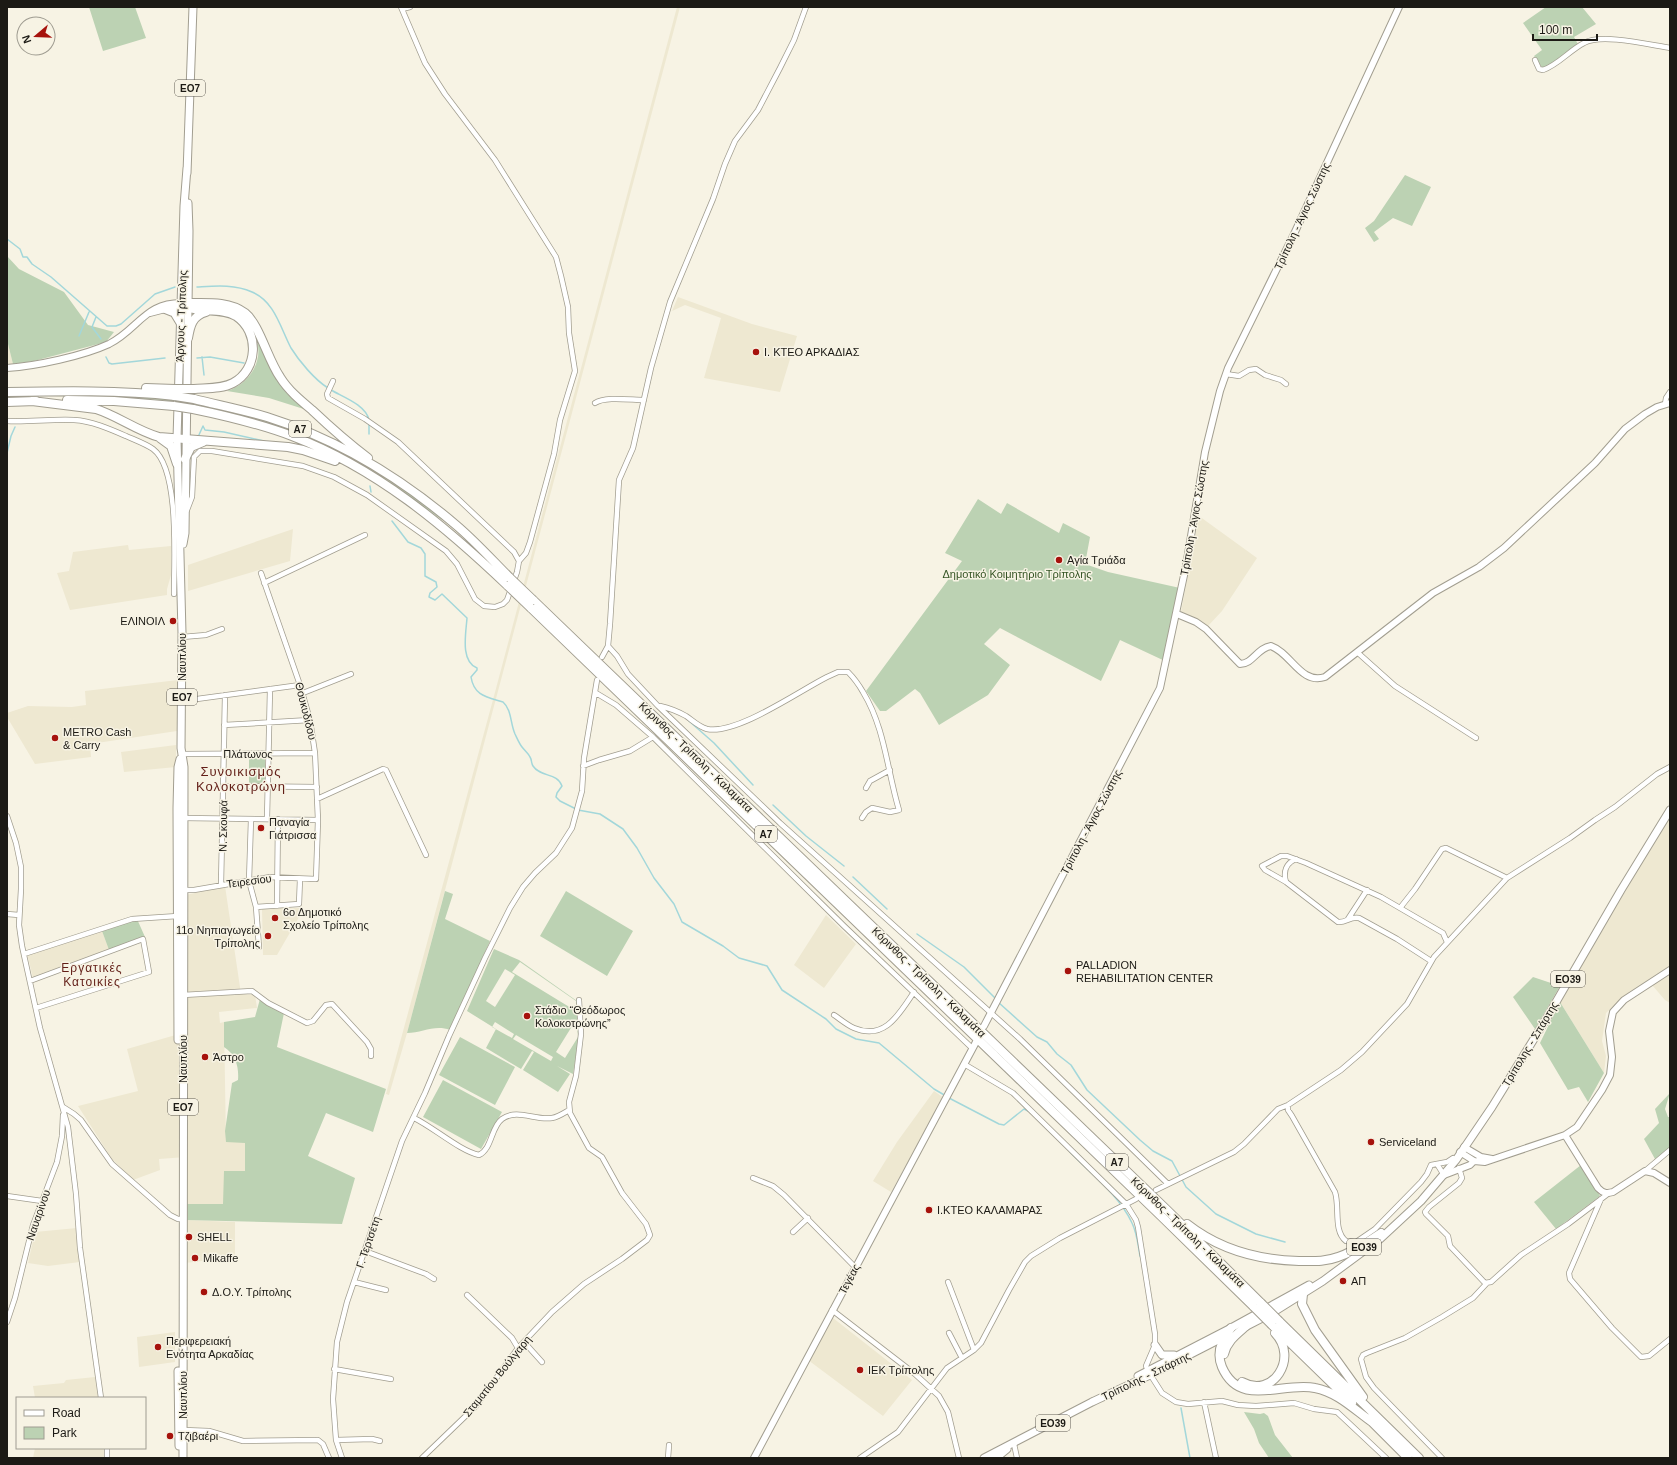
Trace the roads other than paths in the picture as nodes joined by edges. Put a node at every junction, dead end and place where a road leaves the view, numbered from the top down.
1 (193, 7) edge
2 (410, 7) edge
3 (806, 7) edge
4 (1400, 7) edge
5 (401, 8) edge
6 (1670, 48) edge
7 (1535, 60) dead end
8 (185, 305) junction
9 (164, 309) junction
10 (210, 311) junction
11 (149, 313) junction
12 (181, 323) junction
13 (188, 338) junction
14 (7, 368) edge
15 (1226, 374) junction
16 (332, 384) dead end
17 (1286, 384) dead end
18 (7, 392) edge
19 (175, 392) junction
20 (1670, 392) edge
21 (644, 400) junction
22 (32, 401) junction
23 (7, 402) edge
24 (595, 403) dead end
25 (1668, 403) edge
26 (7, 421) edge
27 (159, 437) junction
28 (177, 439) junction
29 (186, 439) junction
30 (206, 441) junction
31 (185, 459) junction
32 (177, 464) junction
33 (369, 474) junction
34 (399, 481) junction
35 (185, 515) junction
36 (365, 535) dead end
37 (181, 557) junction
38 (519, 561) junction
39 (261, 573) dead end
40 (509, 582) junction
41 (264, 583) junction
42 (174, 594) dead end
43 (532, 604) junction
44 (1177, 614) junction
45 (222, 629) dead end
46 (182, 637) junction
47 (608, 646) junction
48 (1357, 652) junction
49 (602, 657) dead end
50 (351, 674) dead end
51 (597, 680) dead end
52 (300, 685) junction
53 (270, 689) junction
54 (303, 693) junction
55 (596, 693) junction
56 (225, 695) junction
57 (182, 701) junction
58 (658, 706) junction
59 (310, 720) junction
60 (269, 722) junction
61 (224, 725) junction
62 (653, 737) junction
63 (1476, 738) dead end
64 (269, 753) junction
65 (315, 753) junction
66 (224, 754) junction
67 (181, 755) junction
68 (583, 766) junction
69 (1670, 768) edge
70 (890, 770) junction
71 (223, 786) junction
72 (268, 787) junction
73 (317, 788) junction
74 (866, 788) dead end
75 (317, 799) junction
76 (1670, 810) edge
77 (7, 816) edge
78 (180, 818) junction
79 (223, 818) junction
80 (862, 818) dead end
81 (251, 819) junction
82 (267, 819) junction
83 (278, 819) junction
84 (318, 820) junction
85 (426, 855) dead end
86 (1296, 859) junction
87 (277, 878) junction
88 (1507, 878) junction
89 (300, 879) junction
90 (316, 879) joint
91 (249, 881) junction
92 (1286, 882) junction
93 (222, 885) junction
94 (180, 890) junction
95 (1367, 890) junction
96 (277, 906) junction
97 (256, 907) junction
98 (1400, 908) junction
99 (7, 914) edge
100 (19, 915) junction
101 (178, 916) junction
102 (1348, 919) junction
103 (1447, 942) junction
104 (259, 947) dead end
105 (24, 954) junction
106 (1431, 961) junction
107 (1670, 970) edge
108 (30, 982) junction
109 (914, 992) junction
110 (180, 995) junction
111 (579, 1000) dead end
112 (36, 1008) junction
113 (991, 1013) junction
114 (834, 1014) dead end
115 (984, 1026) dead end
116 (976, 1042) dead end
117 (972, 1048) junction
118 (371, 1056) dead end
119 (964, 1064) junction
120 (1288, 1105) junction
121 (63, 1107) junction
122 (569, 1110) junction
123 (414, 1118) junction
124 (1565, 1135) junction
125 (1462, 1150) junction
126 (1670, 1150) edge
127 (1473, 1153) junction
128 (1453, 1158) junction
129 (1494, 1159) junction
130 (1474, 1162) junction
131 (1437, 1164) junction
132 (1459, 1168) junction
133 (1645, 1171) junction
134 (1442, 1174) junction
135 (753, 1178) dead end
136 (1670, 1183) edge
137 (1168, 1184) junction
138 (1156, 1190) dead end
139 (1609, 1193) junction
140 (7, 1196) edge
141 (1136, 1198) dead end
142 (1601, 1199) junction
143 (42, 1200) junction
144 (1125, 1204) junction
145 (1167, 1210) junction
146 (808, 1218) junction
147 (180, 1219) junction
148 (793, 1232) dead end
149 (1381, 1233) junction
150 (365, 1251) junction
151 (855, 1267) junction
152 (434, 1280) dead end
153 (354, 1282) junction
154 (948, 1282) dead end
155 (1487, 1283) junction
156 (386, 1290) dead end
157 (1303, 1294) junction
158 (467, 1295) dead end
159 (1257, 1305) junction
160 (832, 1310) junction
161 (7, 1322) edge
162 (1274, 1324) junction
163 (1246, 1326) junction
164 (1231, 1328) junction
165 (949, 1333) dead end
166 (1224, 1337) junction
167 (1670, 1339) edge
168 (524, 1342) junction
169 (1155, 1345) junction
170 (518, 1348) junction
171 (974, 1350) junction
172 (1178, 1355) junction
173 (962, 1358) junction
174 (542, 1362) dead end
175 (334, 1369) junction
176 (1149, 1373) junction
177 (391, 1379) dead end
178 (932, 1389) junction
179 (101, 1397) edge
180 (1204, 1402) junction
181 (1372, 1422) junction
182 (1390, 1429) junction
183 (184, 1430) junction
184 (336, 1440) junction
185 (380, 1441) dead end
186 (1014, 1444) junction
187 (669, 1445) dead end
188 (425, 1457) edge
189 (179, 1458) edge
190 (183, 1458) edge
191 (329, 1458) edge
192 (342, 1458) edge
193 (668, 1458) edge
194 (754, 1458) edge
195 (860, 1458) edge
196 (960, 1458) edge
197 (984, 1458) edge
198 (996, 1458) edge
199 (1017, 1458) edge
200 (1216, 1458) edge
201 (1386, 1458) edge
202 (1408, 1458) edge
203 (1419, 1458) edge
204 (1442, 1458) edge

1 - 8 main road, Άργους - Τρίπολης / ΕΟ7
2 - 5 street
3 - 21 street
4 - 15 main road, Τρίπολη - Άγιος Σώστης
5 - 38 street
6 - 7 street
8 - 9 main road
8 - 10 highway
8 - 11 main road
8 - 12 main road, Άργους - Τρίπολης / ΕΟ7
8 - 13 main road, Άργους - Τρίπολης / ΕΟ7
8 - 34 highway
9 - 11 main road
9 - 12 main road
10 - 13 highway
10 - 19 highway, bridge
11 - 14 main road
12 - 28 main road, Άργους - Τρίπολης / ΕΟ7
13 - 29 main road, Άργους - Τρίπολης / ΕΟ7
15 - 17 street
15 - 44 main road, Τρίπολη - Άγιος Σώστης
16 - 38 street
18 - 19 highway, Κόρινθος - Τρίπολη - Καλαμάτα / Α7
19 - 34 highway, Κόρινθος - Τρίπολη - Καλαμάτα / Α7, bridge
20 - 25 street
21 - 24 street
21 - 47 street
22 - 23 highway, Κόρινθος - Τρίπολη - Καλαμάτα / Α7
22 - 27 highway
22 - 33 highway, Κόρινθος - Τρίπολη - Καλαμάτα / Α7, bridge
25 - 48 main road
26 - 42 street
27 - 28 highway
27 - 32 highway
28 - 29 highway
28 - 32 main road, Άργους - Τρίπολης / ΕΟ7
29 - 30 highway
29 - 31 main road, Άργους - Τρίπολης / ΕΟ7
30 - 31 highway
30 - 33 highway
31 - 35 main road, Ναυπλίου / ΕΟ7
32 - 37 main road, Ναυπλίου / ΕΟ7
33 - 40 highway, Κόρινθος - Τρίπολη - Καλαμάτα / Α7
34 - 40 highway, Κόρινθος - Τρίπολη - Καλαμάτα / Α7
35 - 37 main road, Ναυπλίου / ΕΟ7
35 - 38 street
36 - 41 street
37 - 46 main road, Ναυπλίου / ΕΟ7
39 - 41 street, Θουκυδίδου
40 - 43 highway, Κόρινθος - Τρίπολη - Καλαμάτα / Α7, bridge
41 - 52 street, Θουκυδίδου
43 - 145 highway, Κόρινθος - Τρίπολη - Καλαμάτα / Α7
43 - 159 highway, Κόρινθος - Τρίπολη - Καλαμάτα / Α7
44 - 48 main road
44 - 113 main road, Τρίπολη - Άγιος Σώστης
45 - 46 street
46 - 57 main road, Ναυπλίου / ΕΟ7
47 - 49 street
47 - 58 street
48 - 63 street
50 - 54 street
51 - 55 street, Γ. Τερτσέτη
52 - 53 street
52 - 54 street, Θουκυδίδου
53 - 56 street
53 - 60 street
54 - 59 street, Θουκυδίδου
55 - 62 street
55 - 68 street, Γ. Τερτσέτη
56 - 57 street
56 - 61 street, Ν. Σκουφά
57 - 67 main road, Ναυπλίου / ΕΟ7
58 - 70 street
58 - 113 street
59 - 60 street
59 - 65 street, Θουκυδίδου
60 - 61 street
60 - 64 street
61 - 66 street, Ν. Σκουφά
62 - 68 street
62 - 109 street
64 - 65 street, Πλάτωνος
64 - 66 street, Πλάτωνος
64 - 72 street
65 - 73 street, Θουκυδίδου
66 - 67 street, Πλάτωνος
66 - 71 street, Ν. Σκουφά
67 - 78 main road, Ναυπλίου / ΕΟ7
68 - 123 street, Γ. Τερτσέτη
69 - 88 street
70 - 74 street
70 - 80 street
71 - 72 street
71 - 79 street, Ν. Σκουφά
72 - 73 street
72 - 82 street
73 - 75 street, Θουκυδίδου
75 - 84 street, Θουκυδίδου
75 - 85 street
76 - 125 main road, Τρίπολης - Σπάρτης / ΕΟ39
77 - 100 street
78 - 79 street
78 - 94 main road, Ναυπλίου / ΕΟ7
79 - 81 street
79 - 93 street, Ν. Σκουφά
81 - 82 street
81 - 91 street
82 - 83 street
83 - 84 street
83 - 87 street
84 - 90 street, Θουκυδίδου
86 - 92 street
86 - 92 street
86 - 95 street
87 - 89 street, Τειρεσίου
87 - 91 street, Τειρεσίου
87 - 96 street
88 - 98 street
88 - 103 street
89 - 90 street, Τειρεσίου
89 - 96 street
91 - 93 street, Τειρεσίου
91 - 97 street
92 - 102 street
93 - 94 street, Τειρεσίου
94 - 101 main road, Ναυπλίου / ΕΟ7
94 - 110 main road, Ναυπλίου / ΕΟ7
95 - 98 street
95 - 102 street
96 - 97 street
97 - 104 street
98 - 103 street
99 - 100 street
100 - 105 street
101 - 105 street
101 - 110 main road, Ναυπλίου / ΕΟ7
102 - 106 street
103 - 106 street
105 - 108 street
106 - 120 street
107 - 124 main road
108 - 112 street
108 - 112 street
109 - 114 street
109 - 117 street
110 - 118 street
110 - 147 main road, Ναυπλίου / ΕΟ7
111 - 122 street
112 - 121 street
113 - 115 main road, Τρίπολη - Άγιος Σώστης
113 - 137 street
116 - 117 main road
117 - 119 main road
119 - 144 street
119 - 151 main road, Τεγέας
120 - 131 street
120 - 137 street
121 - 143 street, Ναυαρίνου
121 - 147 street
121 - 179 street
122 - 123 street
122 - 168 street, Σταματίου Βούλγαρη
123 - 150 street, Γ. Τερτσέτη
124 - 129 main road
124 - 139 main road
125 - 127 main road
125 - 128 main road, Τρίπολης - Σπάρτης / ΕΟ39
125 - 130 main road
125 - 134 main road, Τρίπολης - Σπάρτης / ΕΟ39
126 - 133 street
127 - 129 main road
127 - 130 main road
128 - 131 street
128 - 134 main road, Τρίπολης - Σπάρτης / ΕΟ39
129 - 130 main road
130 - 132 main road
131 - 134 street
132 - 134 main road
132 - 155 street
133 - 136 main road
133 - 139 main road
134 - 149 main road, Τρίπολης - Σπάρτης / ΕΟ39
134 - 157 main road, Τρίπολης - Σπάρτης / ΕΟ39
135 - 146 street
137 - 138 street
139 - 142 street
140 - 143 street
141 - 144 street
142 - 155 street
142 - 167 street
143 - 161 street, Ναυαρίνου
144 - 169 street
144 - 171 street
145 - 149 highway
145 - 159 highway, Κόρινθος - Τρίπολη - Καλαμάτα / Α7
146 - 148 street
146 - 151 street
147 - 183 main road, Ναυπλίου / ΕΟ7
147 - 189 main road, Ναυπλίου / ΕΟ7
149 - 164 main road, Τρίπολης - Σπάρτης / ΕΟ39
150 - 152 street
150 - 153 street, Γ. Τερτσέτη
151 - 160 main road, Τεγέας
153 - 156 street
153 - 175 street, Γ. Τερτσέτη
154 - 171 street
155 - 204 street
157 - 163 main road, Τρίπολης - Σπάρτης / ΕΟ39
157 - 182 highway
158 - 170 street
159 - 162 highway, Κόρινθος - Τρίπολη - Καλαμάτα / Α7, bridge
159 - 162 highway, Κόρινθος - Τρίπολη - Καλαμάτα / Α7, bridge
160 - 178 street
160 - 194 main road, Τεγέας
162 - 163 highway
162 - 181 highway, Κόρινθος - Τρίπολη - Καλαμάτα / Α7
162 - 182 highway, Κόρινθος - Τρίπολη - Καλαμάτα / Α7
163 - 166 main road, Τρίπολης - Σπάρτης / ΕΟ39
164 - 166 highway
164 - 172 main road, Τρίπολης - Σπάρτης / ΕΟ39
165 - 173 street
166 - 176 main road, Τρίπολης - Σπάρτης / ΕΟ39
166 - 181 highway
168 - 170 street, Σταματίου Βούλγαρη
168 - 174 street
169 - 172 main road
169 - 176 street
170 - 188 street, Σταματίου Βούλγαρη
171 - 173 street
172 - 176 main road, Τρίπολης - Σπάρτης / ΕΟ39
173 - 178 street
175 - 177 street
175 - 184 street, Γ. Τερτσέτη
176 - 180 street
176 - 186 main road, Τρίπολης - Σπάρτης / ΕΟ39
178 - 195 street
178 - 196 street
180 - 200 street
180 - 201 street
181 - 202 highway, Κόρινθος - Τρίπολη - Καλαμάτα / Α7
182 - 203 highway, Κόρινθος - Τρίπολη - Καλαμάτα / Α7
183 - 190 main road, Ναυπλίου / ΕΟ7
183 - 191 street
184 - 185 street
184 - 192 street, Γ. Τερτσέτη
186 - 197 main road, ΕΟ39
186 - 198 main road, ΕΟ39
186 - 199 street
187 - 193 street

